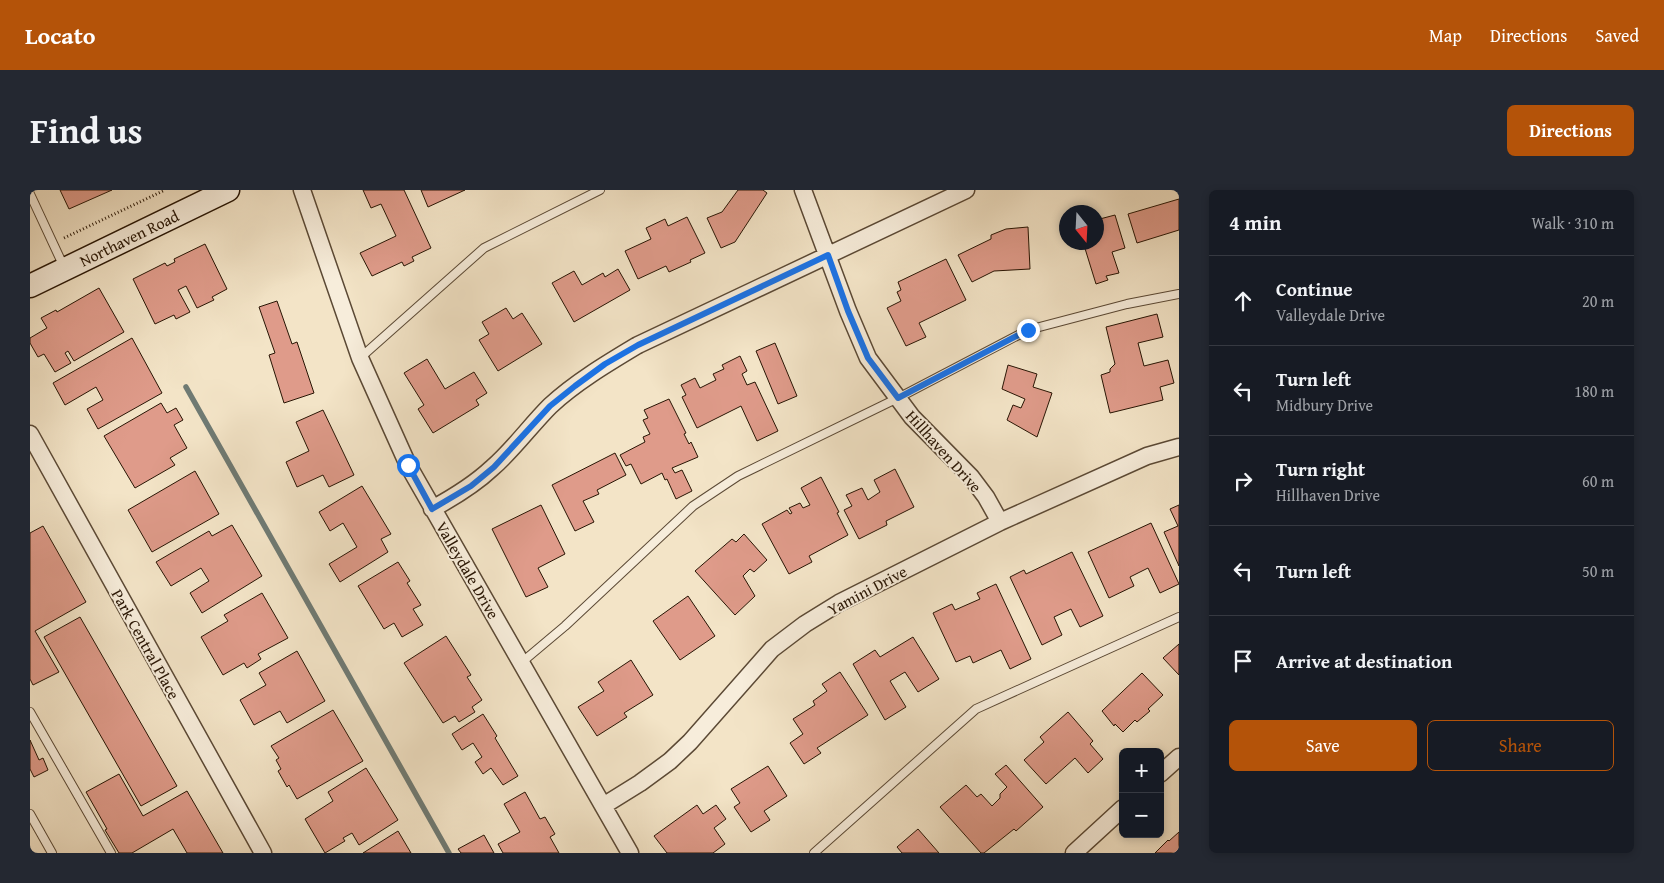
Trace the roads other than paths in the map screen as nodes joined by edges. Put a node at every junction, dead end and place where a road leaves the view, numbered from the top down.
1 (302, 190) edge
2 (600, 190) edge
3 (803, 190) edge
4 (966, 190) edge
5 (216, 193) edge
6 (30, 194) edge
7 (34, 213) edge
8 (828, 255) junction
9 (64, 269) junction
10 (30, 286) edge
11 (1179, 294) edge
12 (360, 358) junction
13 (898, 398) junction
14 (30, 434) edge
15 (1179, 446) edge
16 (432, 509) junction
17 (1000, 522) junction
18 (1179, 617) edge
19 (522, 663) junction
20 (30, 712) edge
21 (1179, 757) edge
22 (1164, 770) edge
23 (603, 806) junction
24 (1119, 812) edge
25 (30, 814) edge
26 (52, 853) edge
27 (111, 853) edge
28 (263, 853) edge
29 (630, 853) edge
30 (814, 853) edge
31 (1074, 853) edge

1 - 12 street, Valleydale Drive
2 - 12 lane
3 - 8 street, Hillhaven Drive
4 - 8 street
5 - 9 street, Northaven Road
6 - 7 lane
7 - 9 lane
8 - 13 street, Hillhaven Drive
8 - 16 street
9 - 10 street, Northaven Road
11 - 13 lane
12 - 16 street, Valleydale Drive
13 - 17 street, Hillhaven Drive
13 - 19 lane
14 - 28 street, Park Central Place
15 - 17 street, Yamini Drive
16 - 19 street, Valleydale Drive
17 - 23 street, Yamini Drive
18 - 30 lane
19 - 23 street, Valleydale Drive
20 - 27 lane
21 - 22 street
23 - 29 street, Valleydale Drive
24 - 31 street
25 - 26 lane

